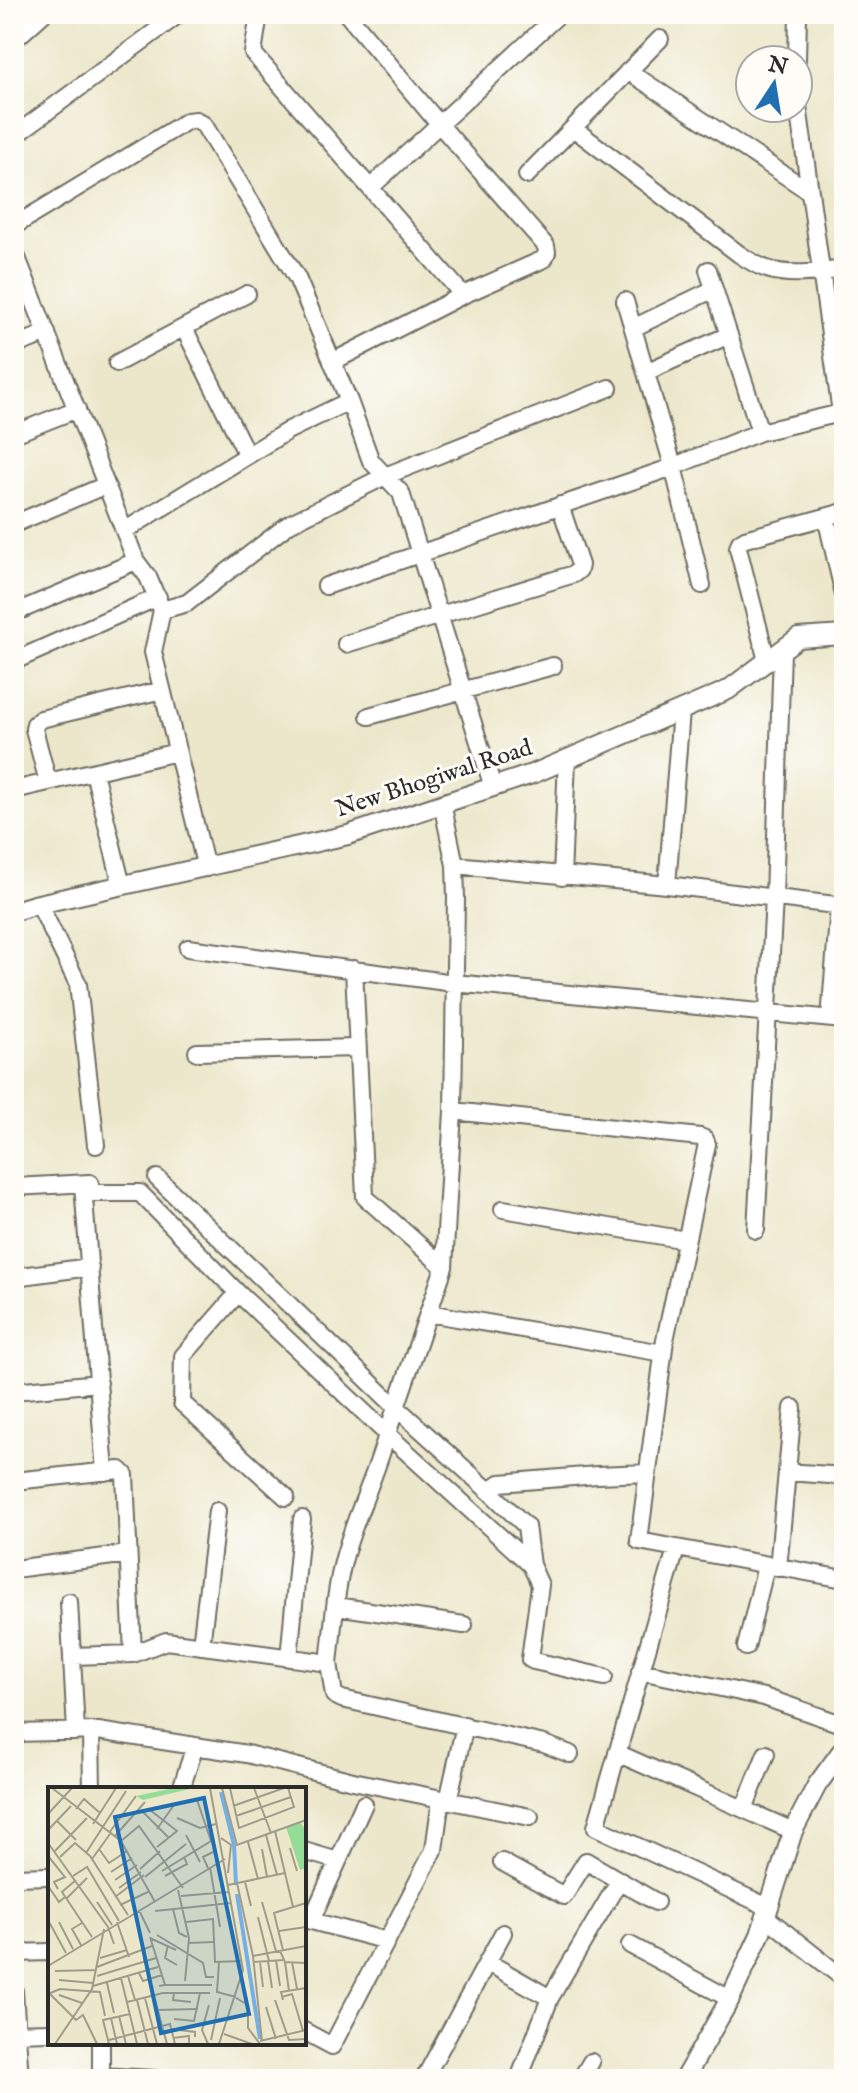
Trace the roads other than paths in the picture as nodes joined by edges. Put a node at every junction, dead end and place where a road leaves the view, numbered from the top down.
1 (43, 14) edge
2 (179, 14) edge
3 (259, 14) edge
4 (347, 14) edge
5 (559, 14) edge
6 (798, 14) edge
7 (660, 39) dead end
8 (14, 40) edge
9 (797, 44) edge
10 (628, 71) junction
11 (439, 124) junction
12 (801, 124) edge
13 (573, 128) junction
14 (14, 136) edge
15 (527, 175) dead end
16 (370, 188) junction
17 (810, 192) junction
18 (14, 226) edge
19 (14, 250) edge
20 (844, 269) edge
21 (708, 270) dead end
22 (821, 272) junction
23 (714, 289) junction
24 (247, 294) dead end
25 (463, 295) junction
26 (625, 301) dead end
27 (184, 328) junction
28 (633, 328) junction
29 (47, 333) junction
30 (729, 335) junction
31 (14, 346) edge
32 (332, 362) junction
33 (117, 363) dead end
34 (646, 372) junction
35 (609, 388) dead end
36 (349, 401) junction
37 (77, 409) junction
38 (843, 412) edge
39 (760, 432) junction
40 (14, 434) edge
41 (247, 455) junction
42 (673, 466) junction
43 (385, 476) junction
44 (106, 485) junction
45 (560, 505) junction
46 (844, 512) edge
47 (826, 517) junction
48 (14, 524) edge
49 (124, 531) junction
50 (420, 553) junction
51 (136, 561) junction
52 (702, 585) dead end
53 (326, 586) dead end
54 (844, 595) edge
55 (160, 604) junction
56 (14, 613) edge
57 (439, 615) junction
58 (844, 635) edge
59 (346, 644) dead end
60 (774, 656) junction
61 (14, 661) edge
62 (553, 666) dead end
63 (162, 690) junction
64 (463, 690) junction
65 (681, 711) junction
66 (369, 716) dead end
67 (177, 752) junction
68 (567, 759) junction
69 (94, 772) junction
70 (48, 782) junction
71 (493, 787) junction
72 (14, 790) edge
73 (442, 803) junction
74 (455, 865) junction
75 (206, 868) junction
76 (562, 877) junction
77 (667, 885) junction
78 (122, 886) junction
79 (774, 898) junction
80 (39, 904) junction
81 (841, 906) edge
82 (14, 911) edge
83 (188, 948) dead end
84 (354, 969) junction
85 (454, 983) junction
86 (768, 1012) junction
87 (837, 1019) edge
88 (357, 1048) junction
89 (197, 1052) dead end
90 (453, 1111) junction
91 (96, 1145) dead end
92 (157, 1178) dead end
93 (14, 1187) edge
94 (86, 1187) junction
95 (503, 1209) dead end
96 (756, 1230) dead end
97 (686, 1240) junction
98 (90, 1267) junction
99 (444, 1267) junction
100 (14, 1277) edge
101 (238, 1293) junction
102 (428, 1313) junction
103 (663, 1353) junction
104 (99, 1383) junction
105 (14, 1391) edge
106 (397, 1408) junction
107 (793, 1408) dead end
108 (387, 1434) junction
109 (105, 1472) junction
110 (787, 1472) junction
111 (647, 1473) junction
112 (844, 1476) edge
113 (14, 1481) edge
114 (489, 1491) junction
115 (286, 1497) dead end
116 (508, 1510) junction
117 (217, 1511) dead end
118 (302, 1519) dead end
119 (491, 1529) junction
120 (676, 1549) junction
121 (128, 1554) junction
122 (531, 1565) junction
123 (772, 1567) junction
124 (14, 1569) edge
125 (844, 1579) edge
126 (69, 1602) dead end
127 (336, 1606) junction
128 (464, 1625) dead end
129 (201, 1646) junction
130 (746, 1647) dead end
131 (133, 1654) junction
132 (72, 1656) junction
133 (289, 1658) junction
134 (329, 1663) junction
135 (640, 1671) junction
136 (604, 1677) dead end
137 (465, 1725) junction
138 (844, 1725) edge
139 (83, 1731) junction
140 (14, 1733) edge
141 (195, 1746) junction
142 (844, 1748) edge
143 (617, 1753) junction
144 (570, 1754) dead end
145 (766, 1754) dead end
146 (92, 1787) edge
147 (182, 1787) edge
148 (445, 1800) junction
149 (364, 1804) dead end
150 (744, 1809) junction
151 (530, 1817) dead end
152 (793, 1831) junction
153 (306, 1852) edge
154 (338, 1861) junction
155 (502, 1862) dead end
156 (48, 1876) edge
157 (14, 1877) edge
158 (619, 1881) junction
159 (656, 1902) dead end
160 (767, 1912) junction
161 (307, 1920) edge
162 (503, 1933) dead end
163 (387, 1941) junction
164 (630, 1945) dead end
165 (48, 1952) edge
166 (14, 1953) edge
167 (487, 1962) junction
168 (844, 1979) edge
169 (14, 1991) edge
170 (550, 1998) junction
171 (730, 1999) junction
172 (48, 2032) edge
173 (306, 2032) edge
174 (16, 2033) edge
175 (101, 2045) edge
176 (591, 2062) dead end
177 (101, 2077) edge
178 (20, 2079) edge
179 (154, 2079) edge
180 (424, 2079) edge
181 (519, 2079) edge
182 (581, 2079) edge
183 (684, 2079) edge

1 - 8 street
2 - 14 street
3 - 16 street
4 - 11 street
5 - 11 street
6 - 9 street
7 - 10 street
10 - 13 street
10 - 17 street
11 - 16 street
11 - 25 street
12 - 17 street
13 - 15 street
13 - 22 street
16 - 25 street
17 - 22 street
18 - 32 street
19 - 29 street
20 - 22 street
21 - 23 street
22 - 38 street
23 - 28 street
23 - 30 street
24 - 27 street
25 - 32 street
26 - 28 street
27 - 33 street
27 - 41 street
28 - 34 street
29 - 31 street
29 - 37 street
30 - 34 street
30 - 39 street
32 - 36 street
34 - 42 street
35 - 43 street
36 - 41 street
36 - 43 street
37 - 40 street
37 - 44 street
38 - 39 street
39 - 42 street
41 - 49 street
42 - 45 street
42 - 52 street
43 - 50 street
43 - 55 street
44 - 48 street
44 - 49 street
45 - 50 street
45 - 57 street
46 - 47 street
47 - 54 street
47 - 60 street
49 - 51 street
50 - 53 street
50 - 57 street
51 - 55 street
51 - 56 street
55 - 61 street
55 - 63 street
57 - 59 street
57 - 64 street
58 - 60 street, New Bhogiwal Road
60 - 65 street, New Bhogiwal Road
60 - 79 street
62 - 64 street
63 - 67 street
63 - 70 street
64 - 66 street
64 - 71 street
65 - 68 street, New Bhogiwal Road
65 - 77 street
67 - 69 street
67 - 75 street
68 - 71 street, New Bhogiwal Road
68 - 76 street
69 - 70 street
69 - 78 street
70 - 72 street
71 - 73 street, New Bhogiwal Road
73 - 74 street
73 - 75 street, New Bhogiwal Road
74 - 76 street
74 - 85 street
75 - 78 street, New Bhogiwal Road
76 - 77 street
77 - 79 street
78 - 80 street, New Bhogiwal Road
79 - 81 street
79 - 86 street
80 - 82 street, New Bhogiwal Road
80 - 91 street
81 - 87 street
83 - 84 street
84 - 85 street
84 - 88 street
85 - 86 street
85 - 90 street
86 - 87 street
86 - 96 street
88 - 89 street
88 - 99 street
90 - 97 street
90 - 99 street
92 - 106 street
93 - 94 street
94 - 98 street
94 - 101 street
95 - 97 street
97 - 103 street
98 - 100 street
98 - 104 street
99 - 102 street
101 - 108 street
101 - 115 street
102 - 103 street
102 - 106 street
103 - 111 street
104 - 105 street
104 - 109 street
106 - 108 street
106 - 114 street
107 - 110 street
108 - 119 street
108 - 127 street
109 - 113 street
109 - 121 street
110 - 112 street
110 - 123 street
111 - 114 street
111 - 120 street
114 - 116 street
116 - 119 street
116 - 122 street
117 - 129 street
118 - 133 street
119 - 122 street
120 - 123 street
120 - 135 street
121 - 124 street
121 - 131 street
122 - 136 street
123 - 125 street
123 - 130 street
126 - 132 street
127 - 128 street
127 - 134 street
129 - 131 street
129 - 133 street
131 - 132 street
132 - 139 street
133 - 134 street
134 - 137 street
135 - 138 street
135 - 143 street
137 - 144 street
137 - 148 street
139 - 140 street
139 - 141 street
139 - 146 street
141 - 147 street
141 - 148 street
142 - 152 street
143 - 150 street
143 - 160 street
145 - 150 street
148 - 151 street
148 - 163 street
149 - 154 street
150 - 152 street
152 - 160 street
153 - 154 street
154 - 161 street
155 - 158 street
156 - 157 street
158 - 159 street
158 - 170 street
160 - 168 street
160 - 171 street
161 - 163 street
162 - 167 street
163 - 173 street
164 - 171 street
165 - 166 street
167 - 170 street
167 - 180 street
169 - 174 street
170 - 181 street
171 - 183 street
172 - 174 street
174 - 178 street
175 - 177 street
176 - 182 street
177 - 179 street

